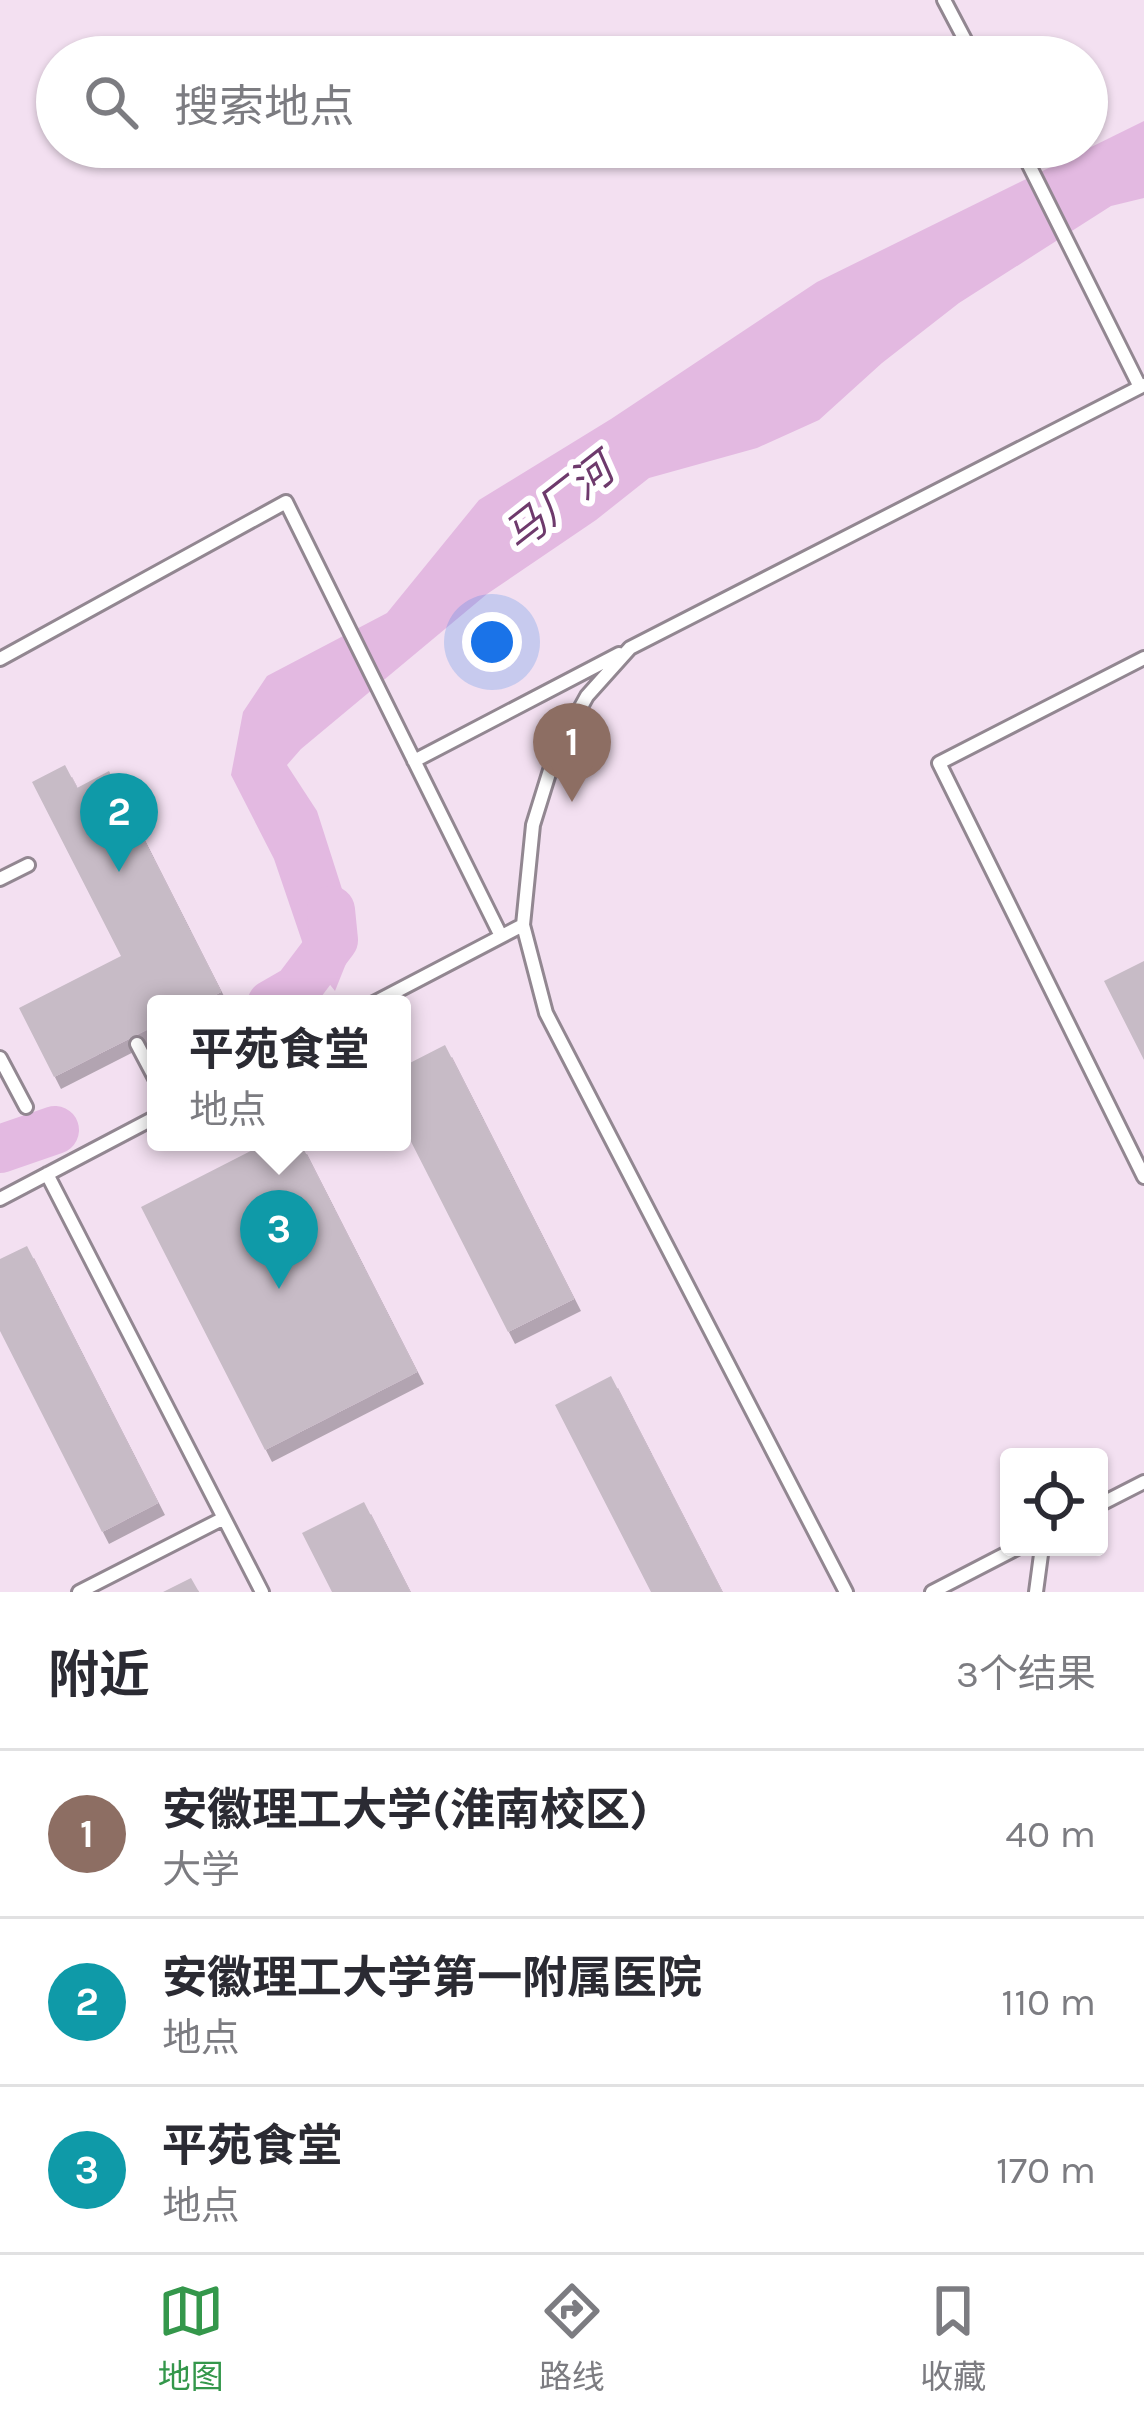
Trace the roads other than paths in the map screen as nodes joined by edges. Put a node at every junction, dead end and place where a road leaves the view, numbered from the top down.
1 (944, 0) edge
2 (963, 36) edge
3 (1031, 168) edge
4 (1142, 386) edge
5 (630, 648) junction
6 (1144, 658) edge
7 (0, 659) edge
8 (412, 756) junction
9 (28, 865) dead end
10 (0, 880) edge
11 (523, 925) junction
12 (501, 936) junction
13 (389, 995) edge
14 (137, 1043) dead end
15 (0, 1058) edge
16 (147, 1062) edge
17 (26, 1107) dead end
18 (147, 1122) edge
19 (47, 1174) junction
20 (1144, 1177) edge
21 (0, 1198) edge
22 (1144, 1482) edge
23 (1108, 1500) edge
24 (224, 1518) junction
25 (1002, 1556) edge
26 (1041, 1556) edge
27 (79, 1592) edge
28 (262, 1592) edge
29 (846, 1592) edge
30 (932, 1592) edge
31 (1036, 1592) edge

1 - 2 lane
3 - 4 lane
4 - 5 lane
5 - 8 lane
5 - 11 lane
6 - 20 lane
7 - 8 lane
8 - 12 lane
9 - 10 lane
11 - 12 lane
11 - 29 lane
12 - 13 lane
14 - 16 lane
15 - 17 lane
18 - 19 lane
19 - 21 lane
19 - 24 lane
22 - 23 lane
24 - 27 lane
24 - 28 lane
25 - 30 lane
26 - 31 lane

